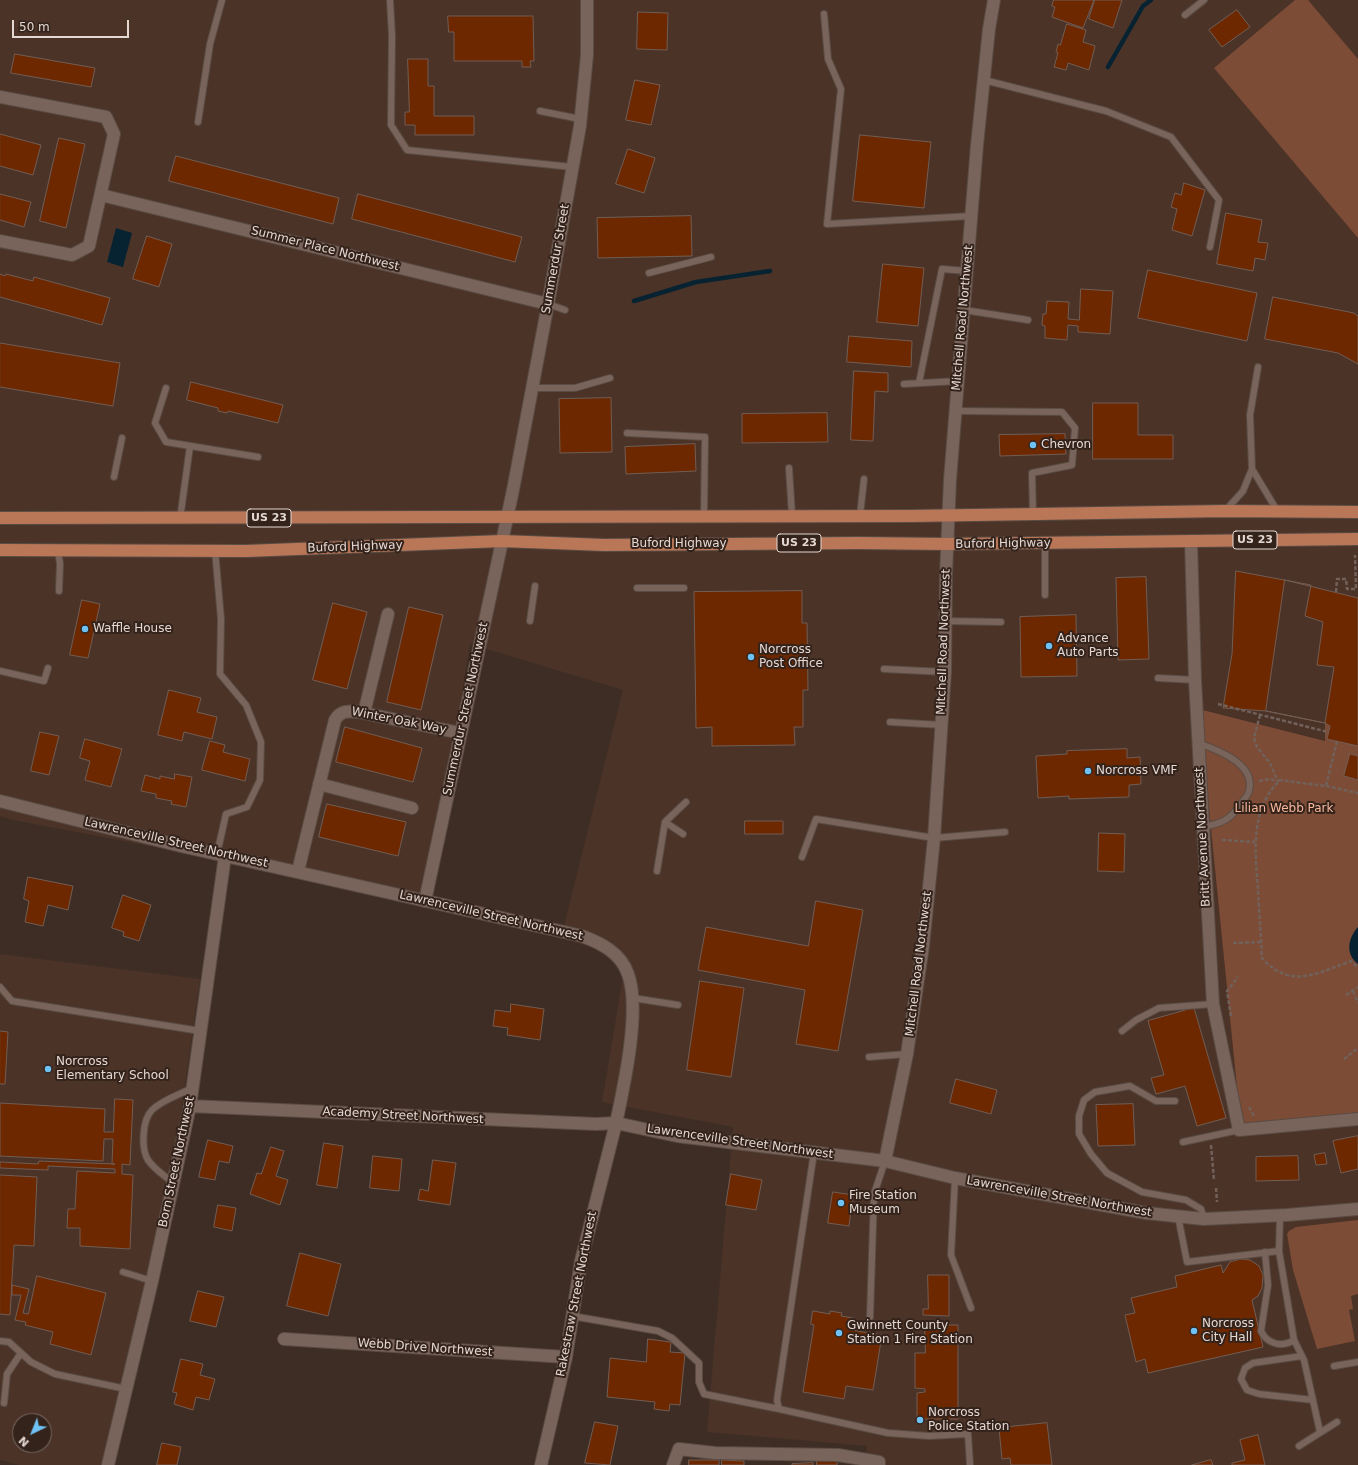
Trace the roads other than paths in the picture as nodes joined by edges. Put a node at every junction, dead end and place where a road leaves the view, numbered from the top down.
1 (222, 0) edge
2 (390, 0) edge
3 (587, 0) edge
4 (994, 0) edge
5 (1204, 0) edge
6 (824, 14) dead end
7 (1185, 15) dead end
8 (984, 80) junction
9 (0, 97) edge
10 (540, 111) dead end
11 (580, 119) junction
12 (198, 122) dead end
13 (572, 167) junction
14 (101, 195) junction
15 (971, 216) junction
16 (0, 241) edge
17 (1210, 247) dead end
18 (711, 257) dead end
19 (967, 271) junction
20 (649, 273) dead end
21 (548, 304) junction
22 (565, 310) dead end
23 (964, 310) junction
24 (1028, 320) dead end
25 (1258, 367) dead end
26 (610, 378) dead end
27 (958, 381) junction
28 (919, 383) junction
29 (904, 384) dead end
30 (166, 388) dead end
31 (532, 388) junction
32 (956, 411) junction
33 (627, 433) dead end
34 (122, 438) dead end
35 (190, 446) junction
36 (258, 457) dead end
37 (789, 468) dead end
38 (1252, 469) junction
39 (114, 477) dead end
40 (864, 479) dead end
41 (1225, 511) junction
42 (1278, 512) junction
43 (1358, 512) edge
44 (792, 515) junction
45 (860, 515) junction
46 (950, 515) junction
47 (1033, 515) junction
48 (507, 516) junction
49 (704, 516) junction
50 (0, 518) edge
51 (180, 519) junction
52 (1358, 539) edge
53 (502, 541) junction
54 (1191, 541) junction
55 (1045, 543) junction
56 (947, 544) junction
57 (0, 550) edge
58 (215, 550) junction
59 (58, 551) junction
60 (535, 586) dead end
61 (637, 588) dead end
62 (684, 588) dead end
63 (59, 591) dead end
64 (1045, 595) dead end
65 (388, 614) dead end
66 (530, 621) dead end
67 (946, 621) junction
68 (1001, 622) dead end
69 (48, 668) dead end
70 (884, 669) dead end
71 (0, 670) edge
72 (945, 672) junction
73 (1158, 678) dead end
74 (1195, 680) junction
75 (364, 713) junction
76 (890, 722) dead end
77 (942, 725) junction
78 (460, 733) junction
79 (1198, 743) junction
80 (319, 784) junction
81 (0, 801) edge
82 (686, 802) dead end
83 (412, 808) dead end
84 (665, 822) junction
85 (1203, 827) junction
86 (1005, 832) dead end
87 (683, 834) dead end
88 (934, 838) junction
89 (221, 855) junction
90 (802, 857) dead end
91 (298, 871) junction
92 (656, 871) dead end
93 (425, 901) junction
94 (0, 987) edge
95 (633, 998) junction
96 (1213, 1004) junction
97 (678, 1005) dead end
98 (1122, 1030) dead end
99 (200, 1031) junction
100 (908, 1054) junction
101 (869, 1057) dead end
102 (192, 1088) junction
103 (1175, 1101) dead end
104 (190, 1106) junction
105 (1358, 1120) edge
106 (616, 1123) junction
107 (1239, 1130) junction
108 (1183, 1142) dead end
109 (814, 1152) junction
110 (885, 1161) junction
111 (955, 1178) junction
112 (173, 1183) junction
113 (1358, 1209) edge
114 (1178, 1216) junction
115 (1280, 1216) junction
116 (1204, 1219) junction
117 (1279, 1251) junction
118 (1265, 1252) junction
119 (123, 1272) dead end
120 (152, 1281) junction
121 (971, 1308) dead end
122 (572, 1316) junction
123 (870, 1317) dead end
124 (284, 1339) dead end
125 (1294, 1340) junction
126 (0, 1341) edge
127 (21, 1353) junction
128 (1302, 1356) junction
129 (566, 1357) junction
130 (1358, 1362) edge
131 (1334, 1366) dead end
132 (126, 1389) junction
133 (1313, 1400) junction
134 (4, 1403) dead end
135 (779, 1409) junction
136 (1337, 1422) dead end
137 (1320, 1432) junction
138 (1299, 1446) dead end
139 (108, 1465) edge
140 (541, 1465) edge
141 (673, 1465) edge
142 (879, 1465) edge
143 (970, 1465) edge

1 - 12 lane
2 - 13 lane
3 - 11 street, Summerdur Street
4 - 8 street, Mitchell Road Northwest
5 - 7 lane
6 - 15 lane
8 - 15 street, Mitchell Road Northwest
8 - 17 lane
9 - 14 street
10 - 11 lane
11 - 13 street, Summerdur Street
13 - 21 street, Summerdur Street
14 - 16 street
14 - 21 street, Summer Place Northwest
15 - 19 street, Mitchell Road Northwest
18 - 20 lane
19 - 23 street, Mitchell Road Northwest
19 - 28 lane
21 - 22 lane
21 - 31 street, Summerdur Street
23 - 24 lane
23 - 27 street, Mitchell Road Northwest
25 - 38 lane
26 - 31 lane
27 - 28 lane
27 - 32 street, Mitchell Road Northwest
28 - 29 lane
30 - 35 lane
31 - 48 street, Summerdur Street
32 - 46 street, Mitchell Road Northwest
32 - 47 lane
33 - 49 lane
34 - 39 lane
35 - 36 lane
35 - 51 lane
37 - 44 lane
38 - 41 lane
38 - 42 lane
40 - 45 lane
41 - 42 main road, US 23
41 - 47 main road, US 23
42 - 43 main road, US 23
44 - 45 main road, US 23
44 - 49 main road, US 23
45 - 46 main road, US 23
46 - 47 main road, US 23
46 - 56 street, Mitchell Road Northwest
48 - 49 main road, US 23
48 - 51 main road, US 23
48 - 53 street, Summerdur Street Northwest
50 - 51 main road, US 23
52 - 54 main road, Buford Highway / US 23
53 - 56 main road, Buford Highway / US 23
53 - 58 main road, Buford Highway / US 23
53 - 78 street, Summerdur Street Northwest
54 - 55 main road, Buford Highway / US 23
54 - 74 street, Britt Avenue Northwest
55 - 56 main road, Buford Highway / US 23
55 - 64 lane
56 - 67 street, Mitchell Road Northwest
57 - 59 main road, Buford Highway / US 23
58 - 59 main road, Buford Highway / US 23
58 - 89 lane
59 - 63 lane
60 - 66 lane
61 - 62 lane
65 - 75 street
67 - 68 lane
67 - 72 street, Mitchell Road Northwest
69 - 71 lane
70 - 72 lane
72 - 77 street, Mitchell Road Northwest
73 - 74 lane
74 - 79 street, Britt Avenue Northwest
75 - 78 street, Winter Oak Way
75 - 80 street, Winter Oak Way
76 - 77 lane
77 - 88 street, Mitchell Road Northwest
78 - 93 street, Summerdur Street Northwest
79 - 85 street, Britt Avenue Northwest
79 - 85 lane
80 - 83 street
80 - 91 street, Winter Oak Way
81 - 89 street, Lawrenceville Street Northwest
82 - 84 lane
84 - 87 lane
84 - 92 lane
85 - 96 street, Britt Avenue Northwest
86 - 88 lane
88 - 90 lane
88 - 100 street, Mitchell Road Northwest
89 - 91 street, Lawrenceville Street Northwest
89 - 99 street, Born Street Northwest
91 - 93 street, Lawrenceville Street Northwest
93 - 95 street, Lawrenceville Street Northwest
94 - 99 lane
95 - 97 lane
95 - 106 street, Lawrenceville Street Northwest
96 - 98 lane
96 - 107 street, Britt Avenue Northwest
99 - 102 street, Born Street Northwest
100 - 101 lane
100 - 110 street, Mitchell Road Northwest
102 - 104 street, Born Street Northwest
102 - 112 lane
103 - 116 lane
104 - 106 street, Academy Street Northwest
104 - 112 street, Born Street Northwest
105 - 107 street
106 - 109 street, Lawrenceville Street Northwest
106 - 122 street, Rakestraw Street Northwest
107 - 108 lane
109 - 110 street, Lawrenceville Street Northwest
109 - 135 lane
110 - 111 street, Lawrenceville Street Northwest
110 - 123 lane
111 - 114 street, Lawrenceville Street Northwest
111 - 121 lane
112 - 120 street, Born Street Northwest
113 - 115 street, Lawrenceville Street Northwest
114 - 116 street, Lawrenceville Street Northwest
114 - 118 lane
115 - 116 street, Lawrenceville Street Northwest
115 - 117 lane
117 - 118 lane
117 - 125 lane
118 - 125 lane
119 - 120 lane
120 - 132 street, Born Street Northwest
122 - 129 street, Rakestraw Street Northwest
122 - 135 lane
124 - 129 street, Webb Drive Northwest
125 - 128 lane
126 - 127 lane
127 - 132 lane
127 - 134 lane
128 - 133 lane
128 - 133 lane
129 - 140 street, Rakestraw Street Northwest
130 - 131 lane
132 - 139 street, Born Street Northwest
133 - 137 lane
135 - 143 lane
136 - 137 lane
137 - 138 lane
141 - 142 street

